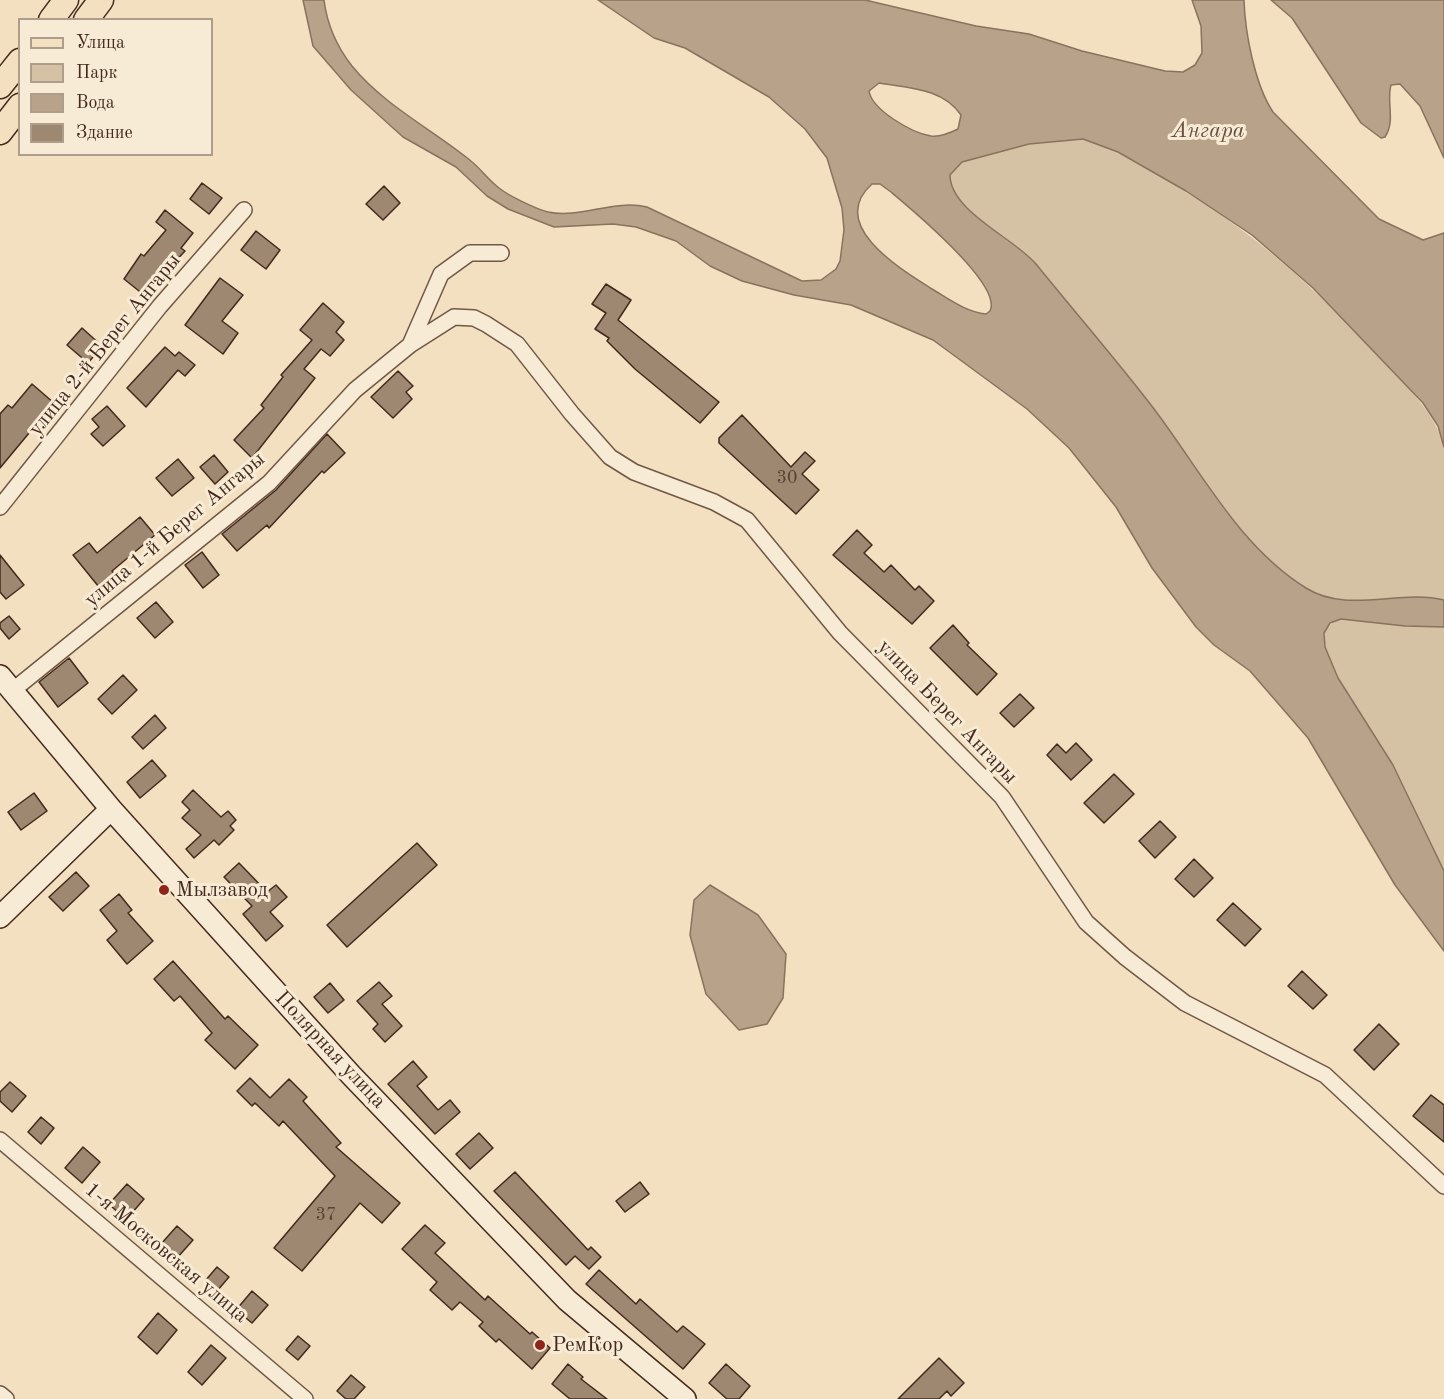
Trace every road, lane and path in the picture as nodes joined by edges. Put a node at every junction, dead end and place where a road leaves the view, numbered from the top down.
1 (66, 0) edge
2 (101, 0) edge
3 (52, 18) edge
4 (88, 18) edge
5 (18, 64) edge
6 (0, 86) edge
7 (18, 109) edge
8 (0, 132) edge
9 (244, 210) dead end
10 (501, 254) dead end
11 (410, 345) junction
12 (0, 507) edge
13 (6, 684) edge
14 (111, 809) junction
15 (0, 917) edge
16 (0, 1140) edge
17 (1444, 1186) edge
18 (0, 1394) edge
19 (6, 1399) edge
20 (305, 1399) edge
21 (685, 1399) edge

1 - 3 main road
2 - 4 main road
5 - 6 main road
7 - 8 main road
9 - 12 street, улица 2-й Берег Ангары
10 - 11 street, улица 1-й Берег Ангары
11 - 13 street, улица 1-й Берег Ангары
11 - 17 street, улица Берег Ангары
13 - 14 main road, Полярная улица
14 - 15 main road
14 - 21 main road, Полярная улица
16 - 20 street, 1-я Московская улица
18 - 19 street

